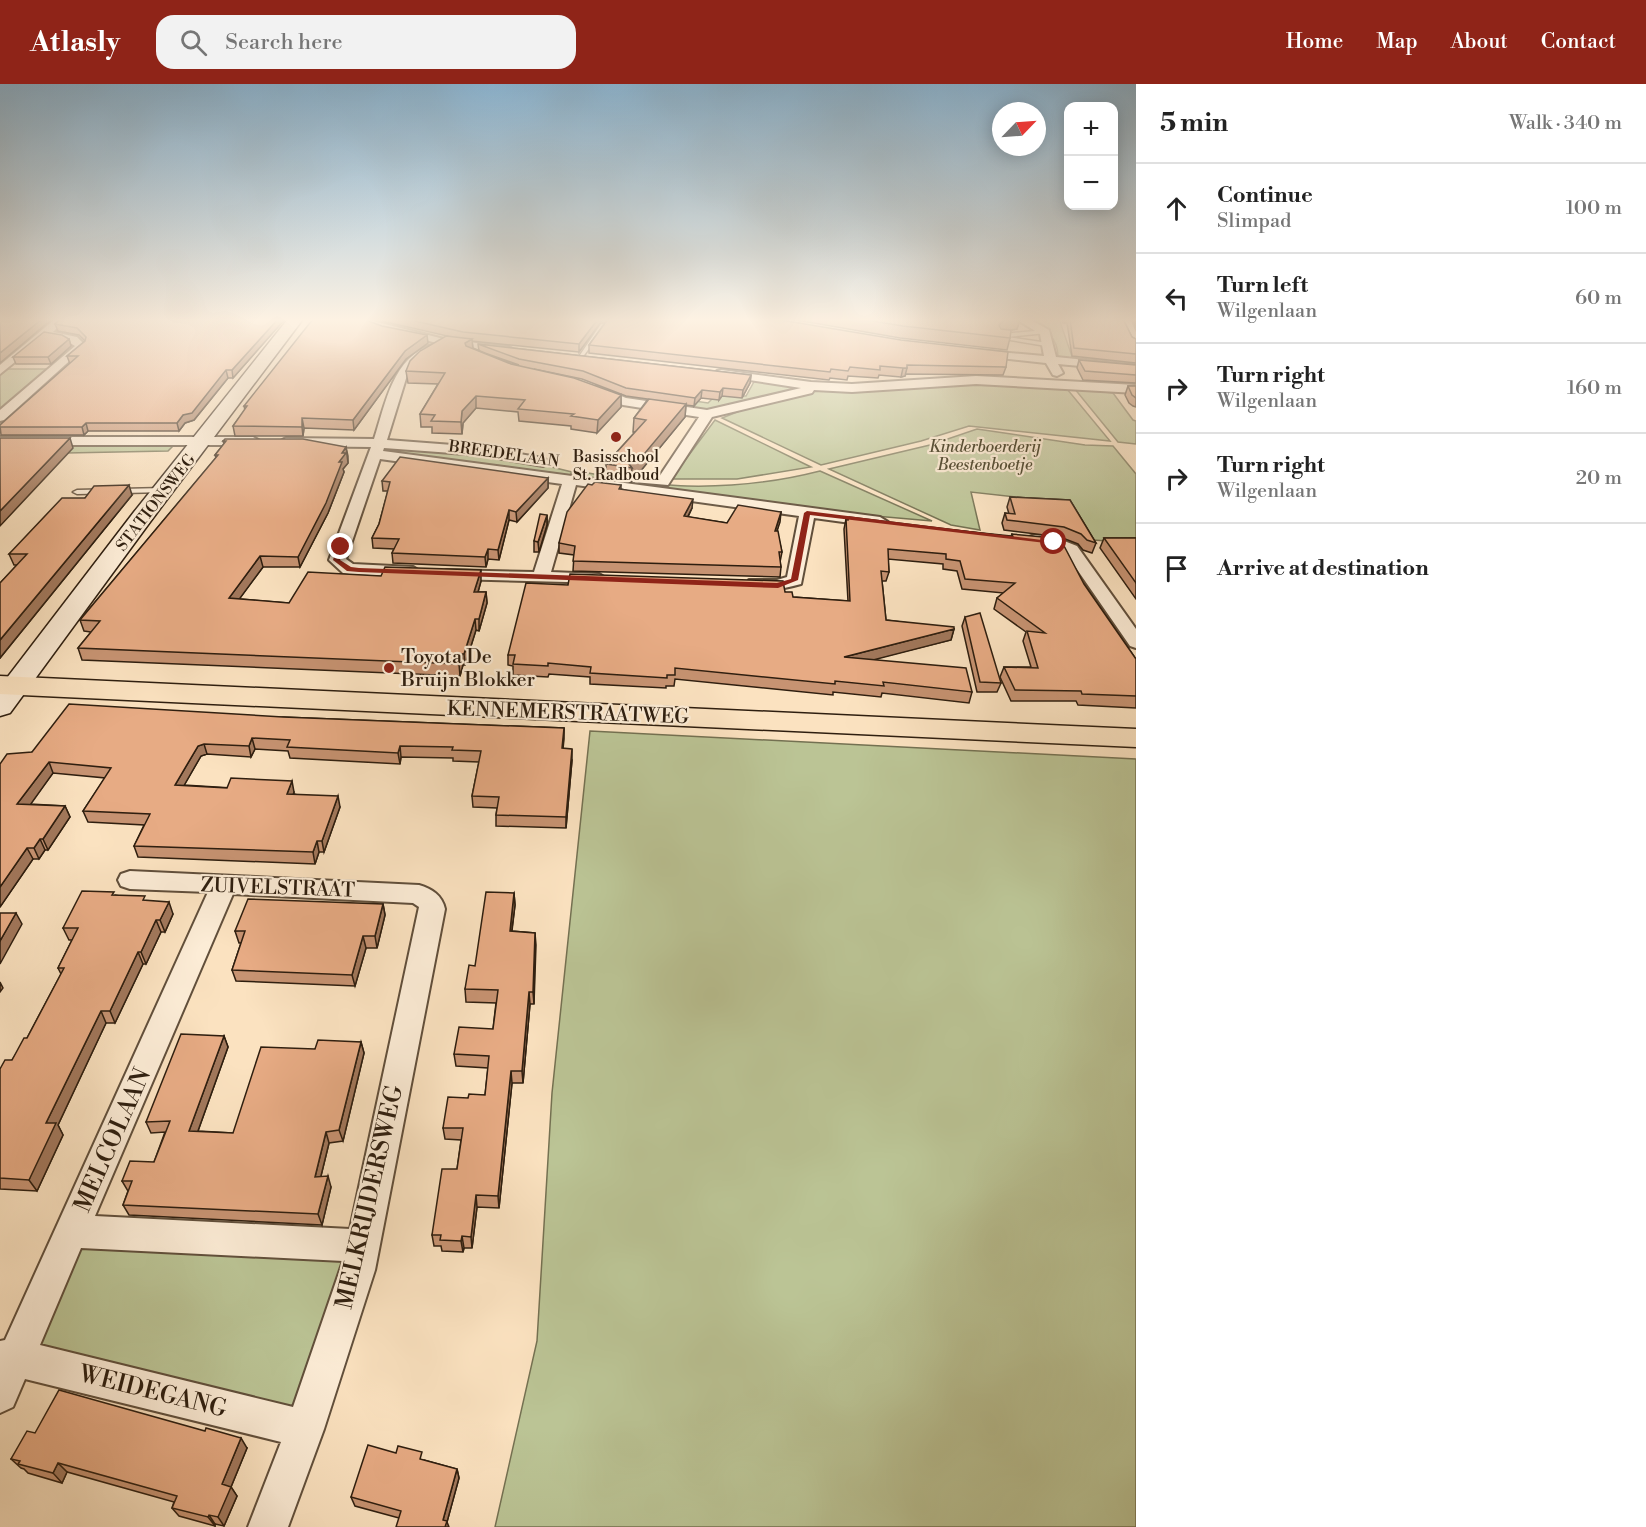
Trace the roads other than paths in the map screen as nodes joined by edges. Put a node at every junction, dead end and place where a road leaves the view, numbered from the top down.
1 (35, 386) edge
2 (245, 386) edge
3 (397, 386) edge
4 (822, 386) edge
5 (828, 386) edge
6 (872, 386) edge
7 (1090, 386) edge
8 (587, 387) edge
9 (1136, 389) edge
10 (707, 414) junction
11 (0, 417) edge
12 (0, 441) edge
13 (203, 441) junction
14 (377, 448) junction
15 (570, 480) junction
16 (164, 490) junction
17 (77, 492) dead end
18 (807, 513) junction
19 (901, 524) edge
20 (1019, 538) edge
21 (541, 577) junction
22 (612, 580) edge
23 (742, 584) edge
24 (1136, 642) edge
25 (5, 692) edge
26 (1136, 738) edge
27 (130, 880) dead end
28 (224, 885) junction
29 (426, 897) joint
30 (71, 1232) junction
31 (362, 1246) junction
32 (8, 1358) edge
33 (0, 1394) edge
34 (305, 1428) junction
35 (268, 1527) edge

1 - 11 street
2 - 13 street, STATIONSWEG
3 - 14 street
4 - 10 street
5 - 6 street
7 - 9 street
8 - 10 street
10 - 14 street, BREEDELAAN
12 - 13 street, BREEDELAAN
13 - 14 street, BREEDELAAN
13 - 16 street, STATIONSWEG
14 - 15 street, BREEDELAAN
14 - 21 street
15 - 18 street, BREEDELAAN
15 - 21 street
16 - 17 lane
16 - 25 street, STATIONSWEG
18 - 19 street, BREEDELAAN
18 - 23 street
20 - 24 street
21 - 22 street
25 - 26 main road, KENNEMERSTRAATWEG
27 - 28 street, ZUIVELSTRAAT
28 - 29 street, ZUIVELSTRAAT
28 - 30 street, MELCOLAAN
29 - 31 street, MELKRIJDERSWEG
30 - 31 street
30 - 32 street, MELCOLAAN
31 - 34 street, MELKRIJDERSWEG
32 - 33 street, MELCOLAAN
32 - 34 street, WEIDEGANG
34 - 35 street, MELKRIJDERSWEG

